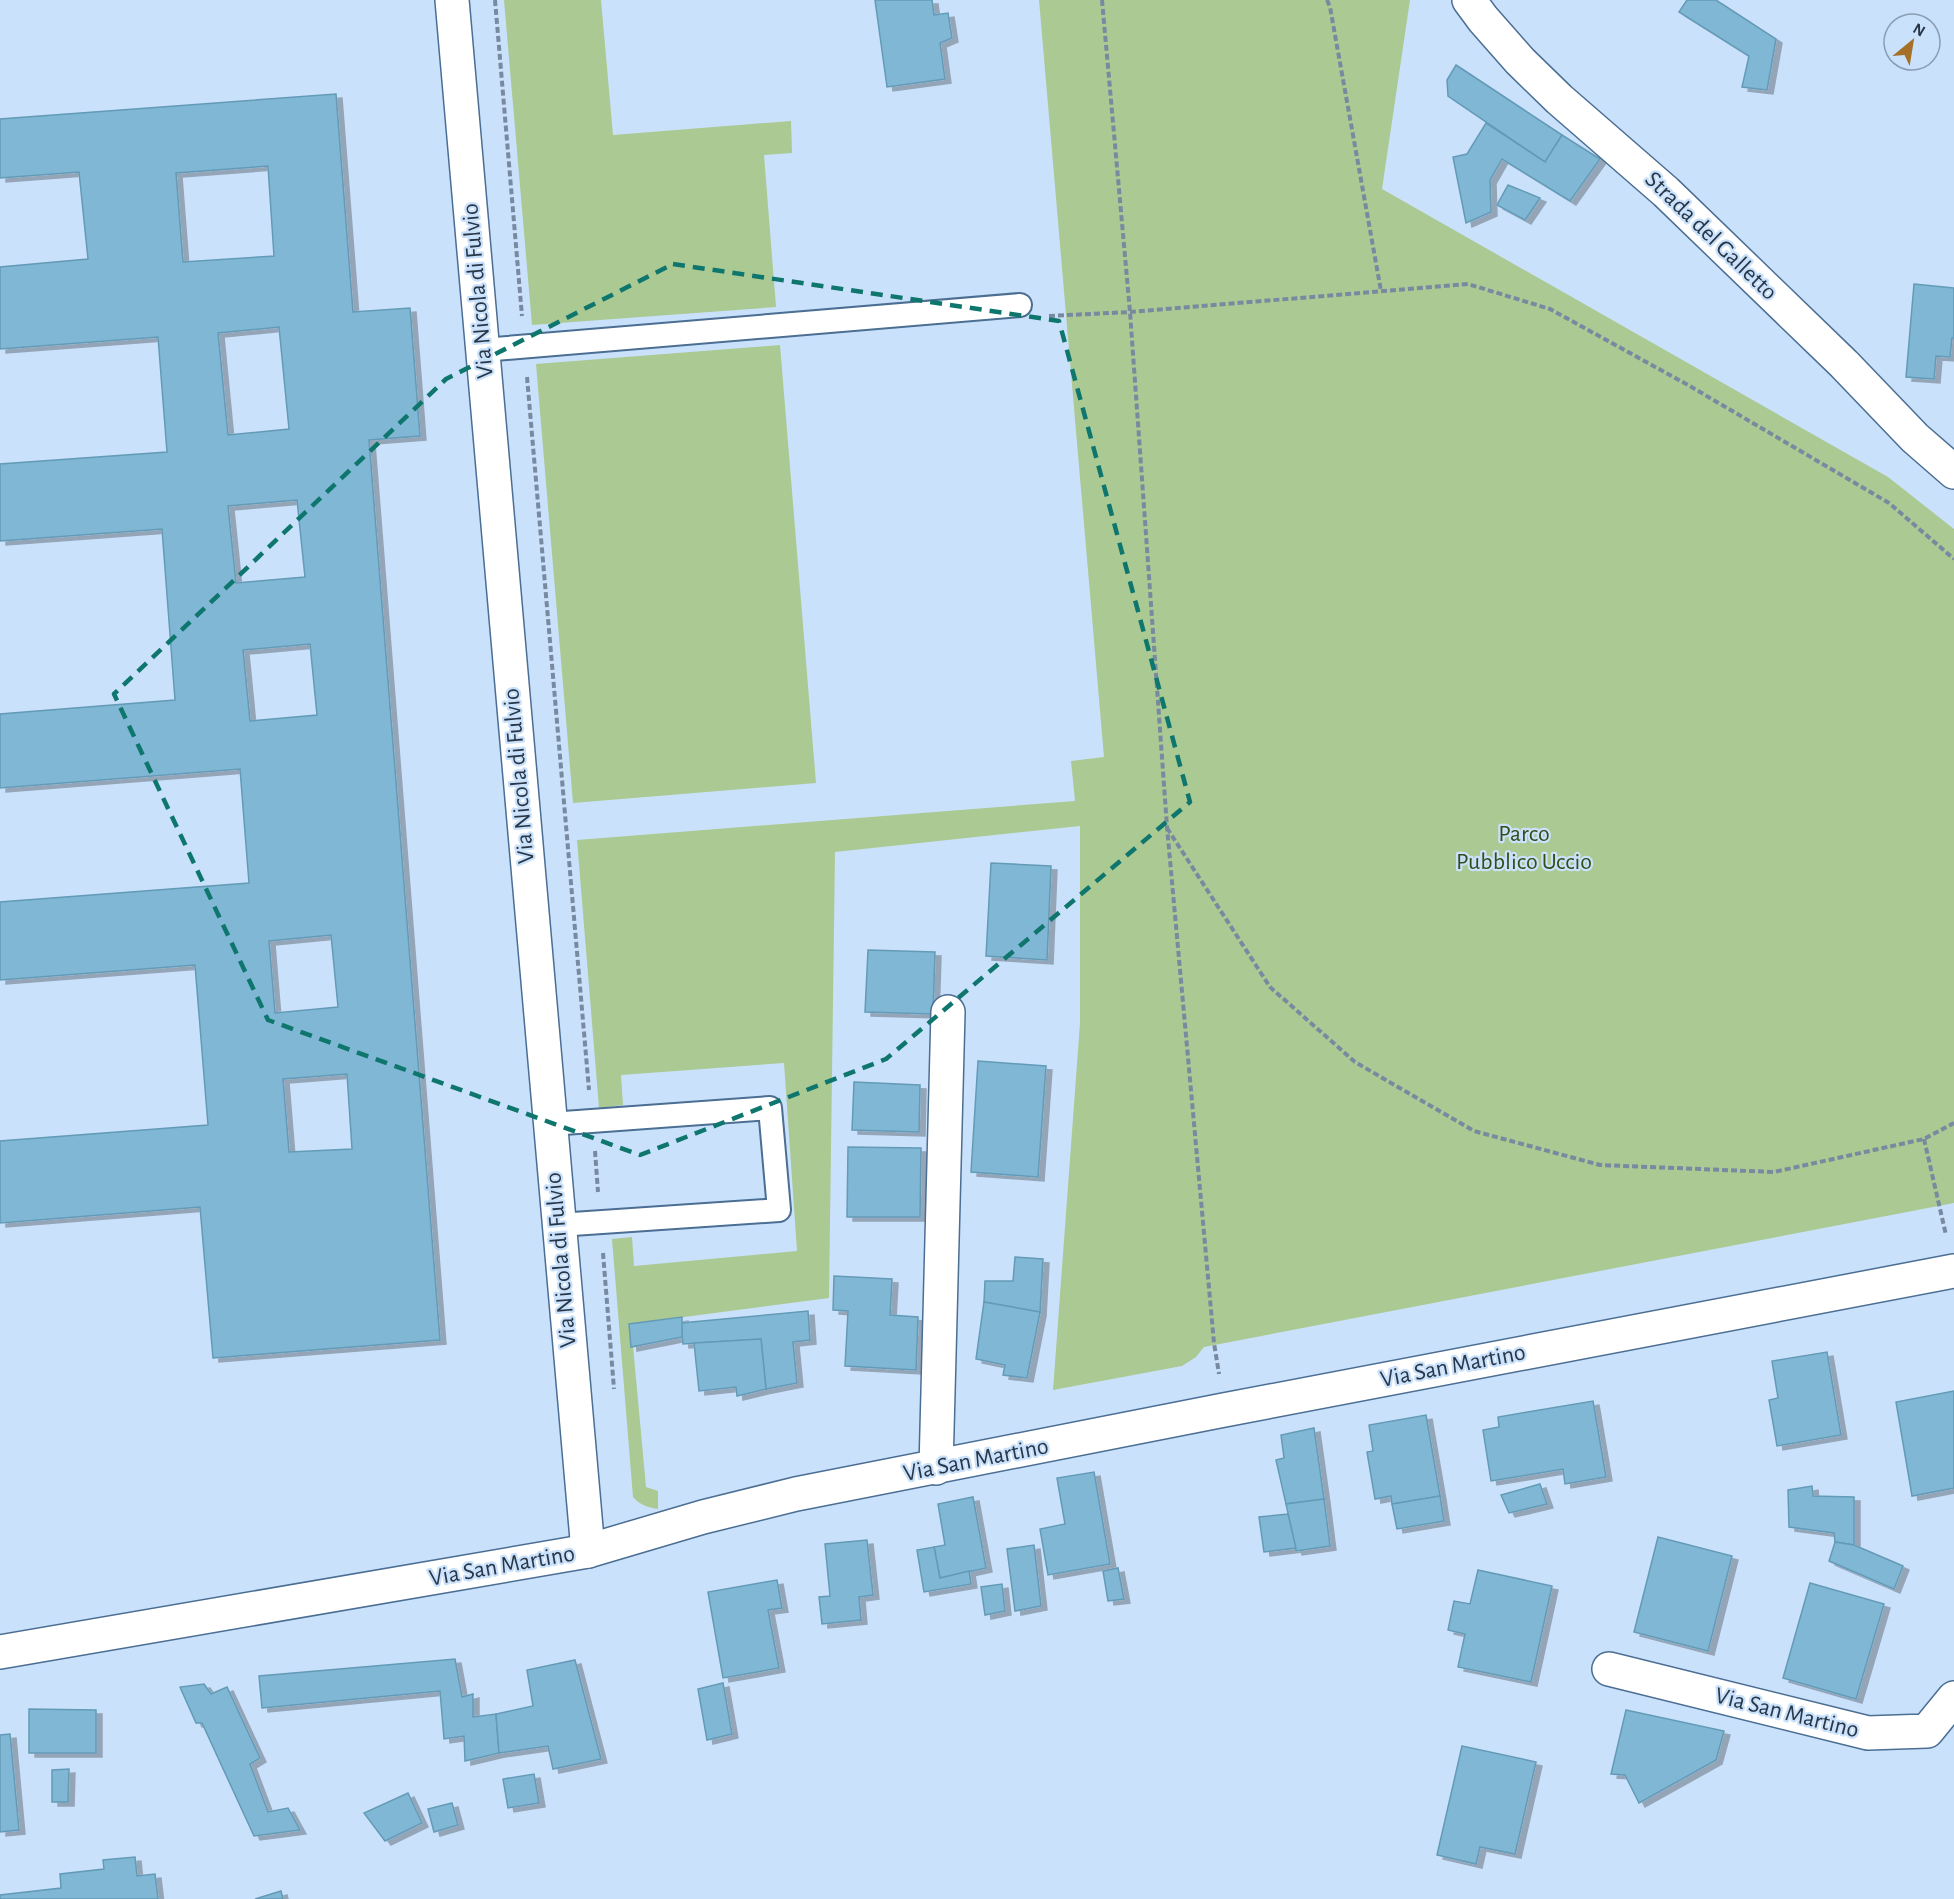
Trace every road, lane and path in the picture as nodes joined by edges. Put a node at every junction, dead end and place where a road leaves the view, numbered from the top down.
1 (452, 0) edge
2 (495, 0) edge
3 (1102, 0) edge
4 (1327, 0) edge
5 (1469, 0) edge
6 (1381, 291) junction
7 (1020, 305) dead end
8 (1130, 312) junction
9 (1043, 316) dead end
10 (524, 348) junction
11 (483, 350) junction
12 (1954, 472) edge
13 (1954, 559) edge
14 (1167, 827) junction
15 (948, 1012) dead end
16 (592, 1122) junction
17 (1954, 1123) edge
18 (550, 1124) junction
19 (1923, 1139) junction
20 (600, 1223) junction
21 (558, 1225) junction
22 (1946, 1238) dead end
23 (1954, 1271) edge
24 (615, 1396) dead end
25 (1224, 1410) junction
26 (936, 1468) junction
27 (588, 1551) junction
28 (0, 1652) edge
29 (1609, 1669) dead end
30 (1954, 1698) edge

1 - 11 street, Via Nicola di Fulvio
2 - 10 path
3 - 8 path
4 - 6 path
5 - 12 street, Strada del Galletto
6 - 8 path
6 - 13 path
7 - 10 lane
8 - 9 path
8 - 14 path
10 - 11 lane
10 - 16 path
11 - 18 street, Via Nicola di Fulvio
14 - 19 path
14 - 25 path
15 - 26 street
16 - 18 lane
16 - 20 path
16 - 20 lane
17 - 19 path
18 - 21 street, Via Nicola di Fulvio
19 - 22 path
20 - 21 lane
20 - 24 path
21 - 27 street, Via Nicola di Fulvio
23 - 25 street, Via San Martino
25 - 26 street, Via San Martino
26 - 27 street, Via San Martino
27 - 28 street, Via San Martino
29 - 30 street, Via San Martino

